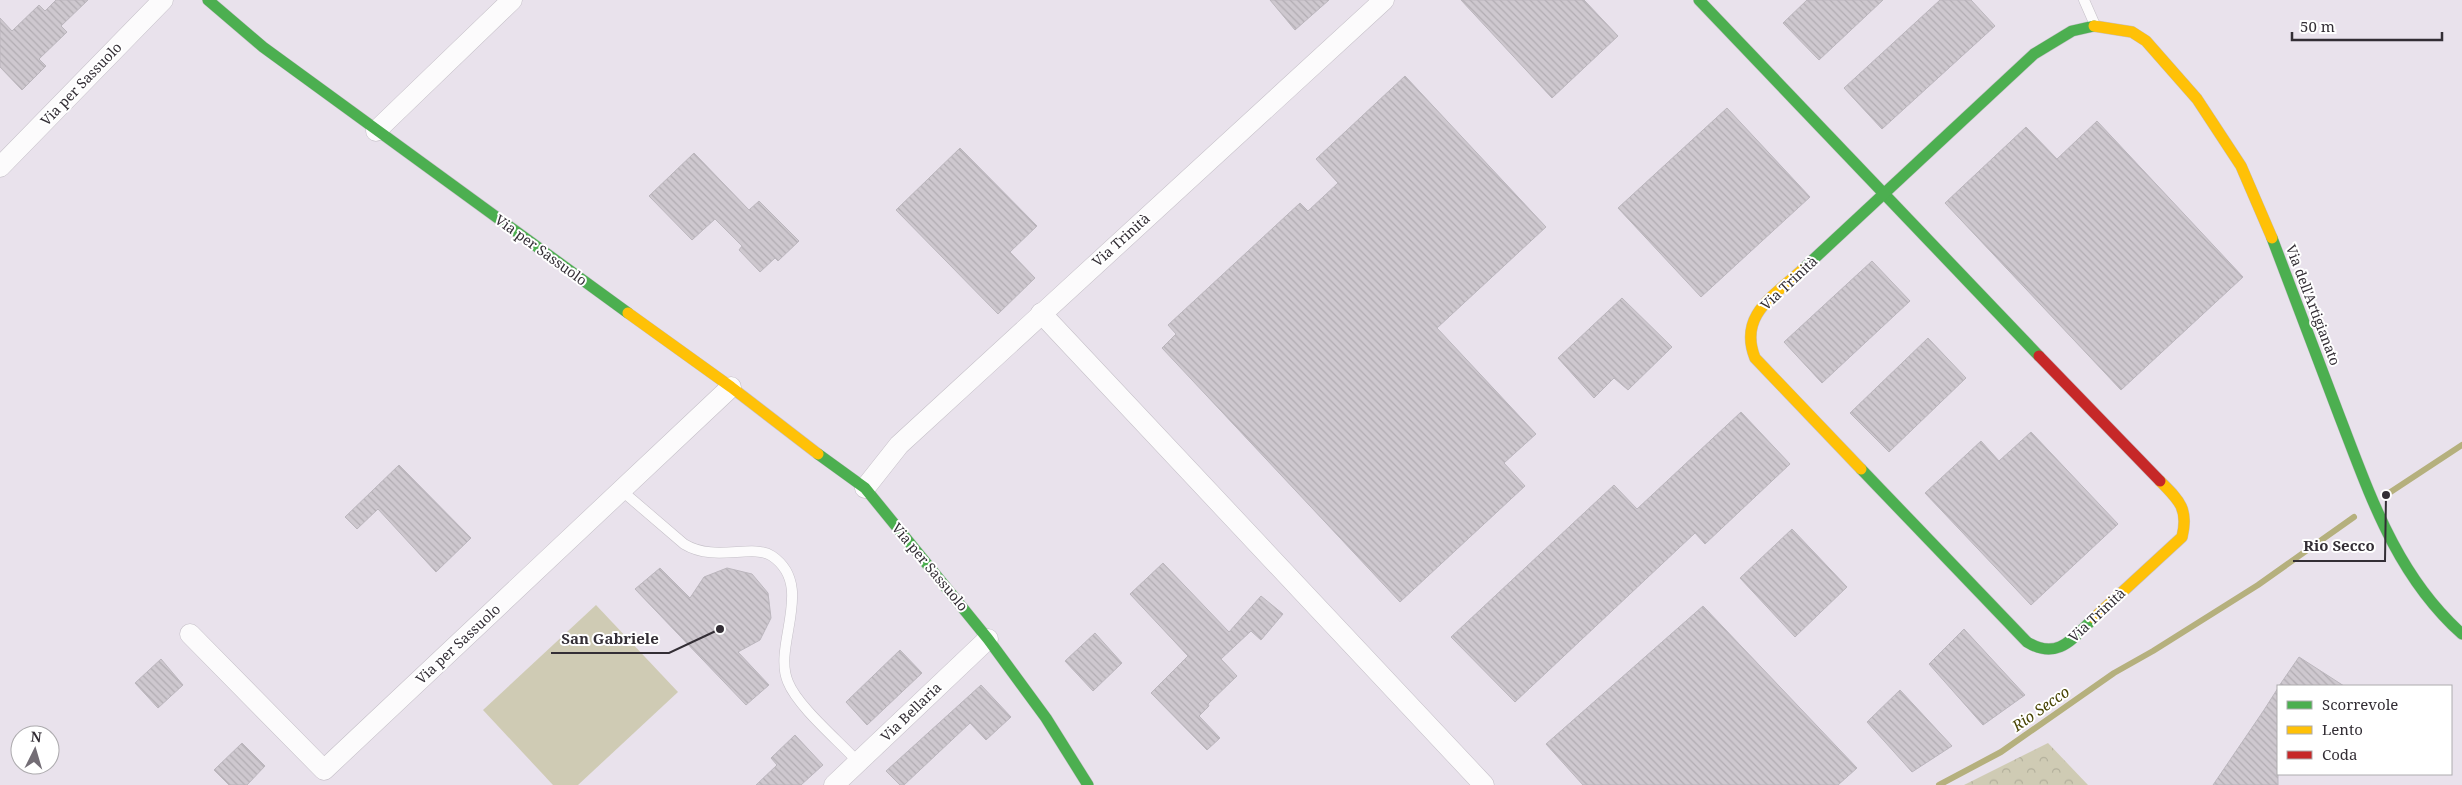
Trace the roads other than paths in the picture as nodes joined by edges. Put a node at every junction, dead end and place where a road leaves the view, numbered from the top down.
1 (163, 0) edge
2 (208, 0) edge
3 (512, 0) edge
4 (1384, 0) edge
5 (1700, 0) edge
6 (2084, 0) edge
7 (2095, 26) junction
8 (376, 131) junction
9 (0, 167) edge
10 (1883, 195) junction
11 (1041, 313) junction
12 (731, 387) junction
13 (865, 488) junction
14 (621, 490) junction
15 (190, 634) dead end
16 (2462, 634) edge
17 (988, 639) junction
18 (858, 762) junction
19 (834, 785) edge
20 (1088, 785) edge
21 (1484, 785) edge

1 - 9 street, Via per Sassuolo
2 - 8 street, Via per Sassuolo
3 - 8 street
4 - 11 street, Via Trinità
5 - 10 street, Via Trinità
6 - 7 lane
7 - 10 street, Via Trinità
7 - 16 street, Via dell'Artigianato
8 - 12 street, Via per Sassuolo
10 - 10 street, Via Trinità
11 - 13 street, Via Trinità
11 - 21 street
12 - 13 street, Via per Sassuolo
12 - 14 street, Via per Sassuolo
13 - 17 street, Via per Sassuolo
14 - 15 street, Via per Sassuolo
14 - 18 lane
17 - 18 street, Via Bellaria
17 - 20 street, Via per Sassuolo
18 - 19 street, Via Bellaria

